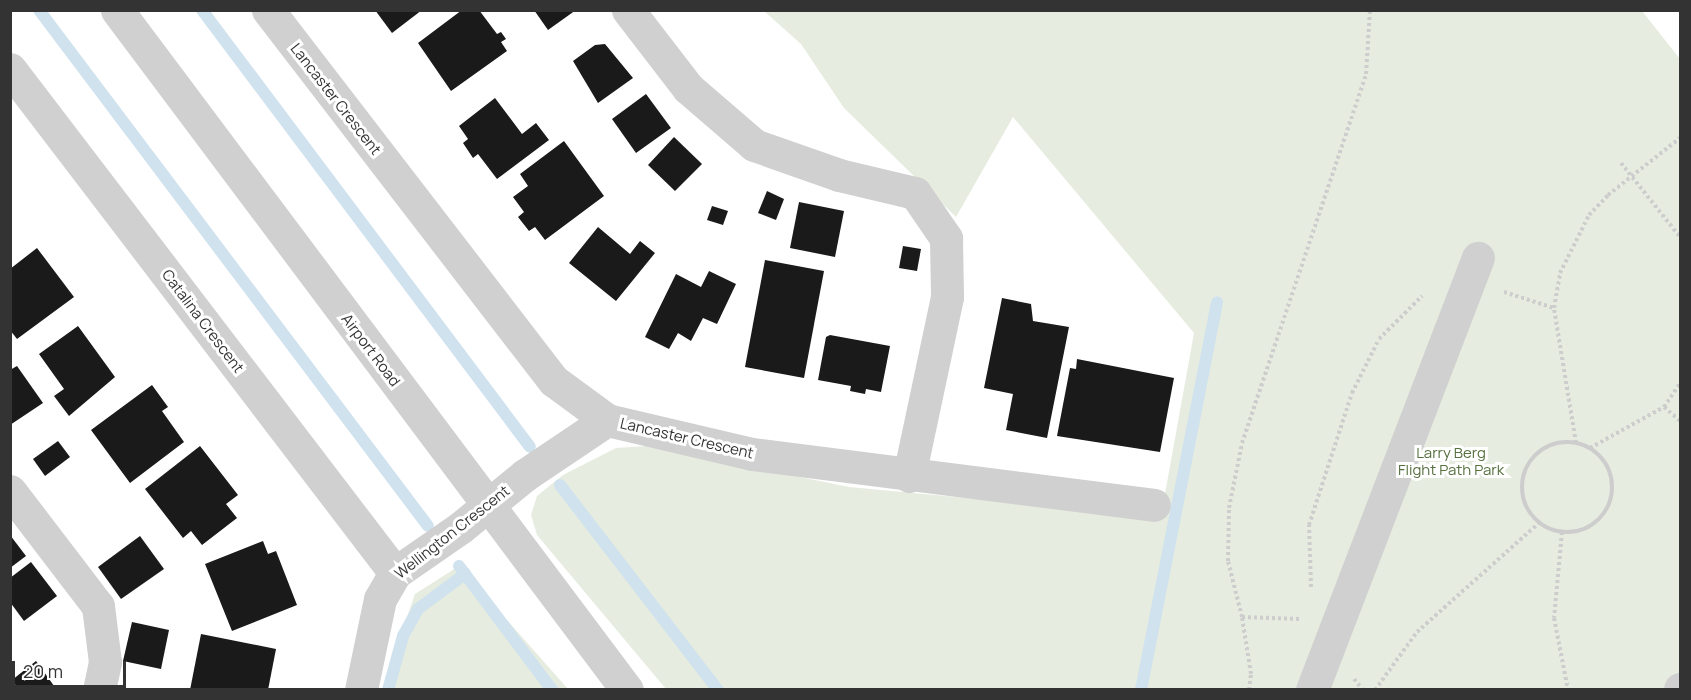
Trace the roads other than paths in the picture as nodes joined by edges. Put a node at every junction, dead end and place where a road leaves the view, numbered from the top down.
1 (117, 10) edge
2 (268, 10) edge
3 (628, 10) edge
4 (10, 69) edge
5 (1478, 258) dead end
6 (607, 420) junction
7 (909, 476) junction
8 (10, 492) edge
9 (487, 505) junction
10 (1154, 505) dead end
11 (395, 573) junction
12 (99, 690) edge
13 (361, 690) edge
14 (627, 690) edge
15 (1312, 690) edge

1 - 9 street, Airport Road
2 - 6 street, Lancaster Crescent
3 - 7 street
4 - 11 street, Catalina Crescent
5 - 15 street
6 - 7 street, Lancaster Crescent
6 - 9 street, Wellington Crescent
7 - 10 street, Lancaster Crescent
8 - 12 street
9 - 11 street, Wellington Crescent
9 - 14 street, Airport Road
11 - 13 street, Wellington Crescent

